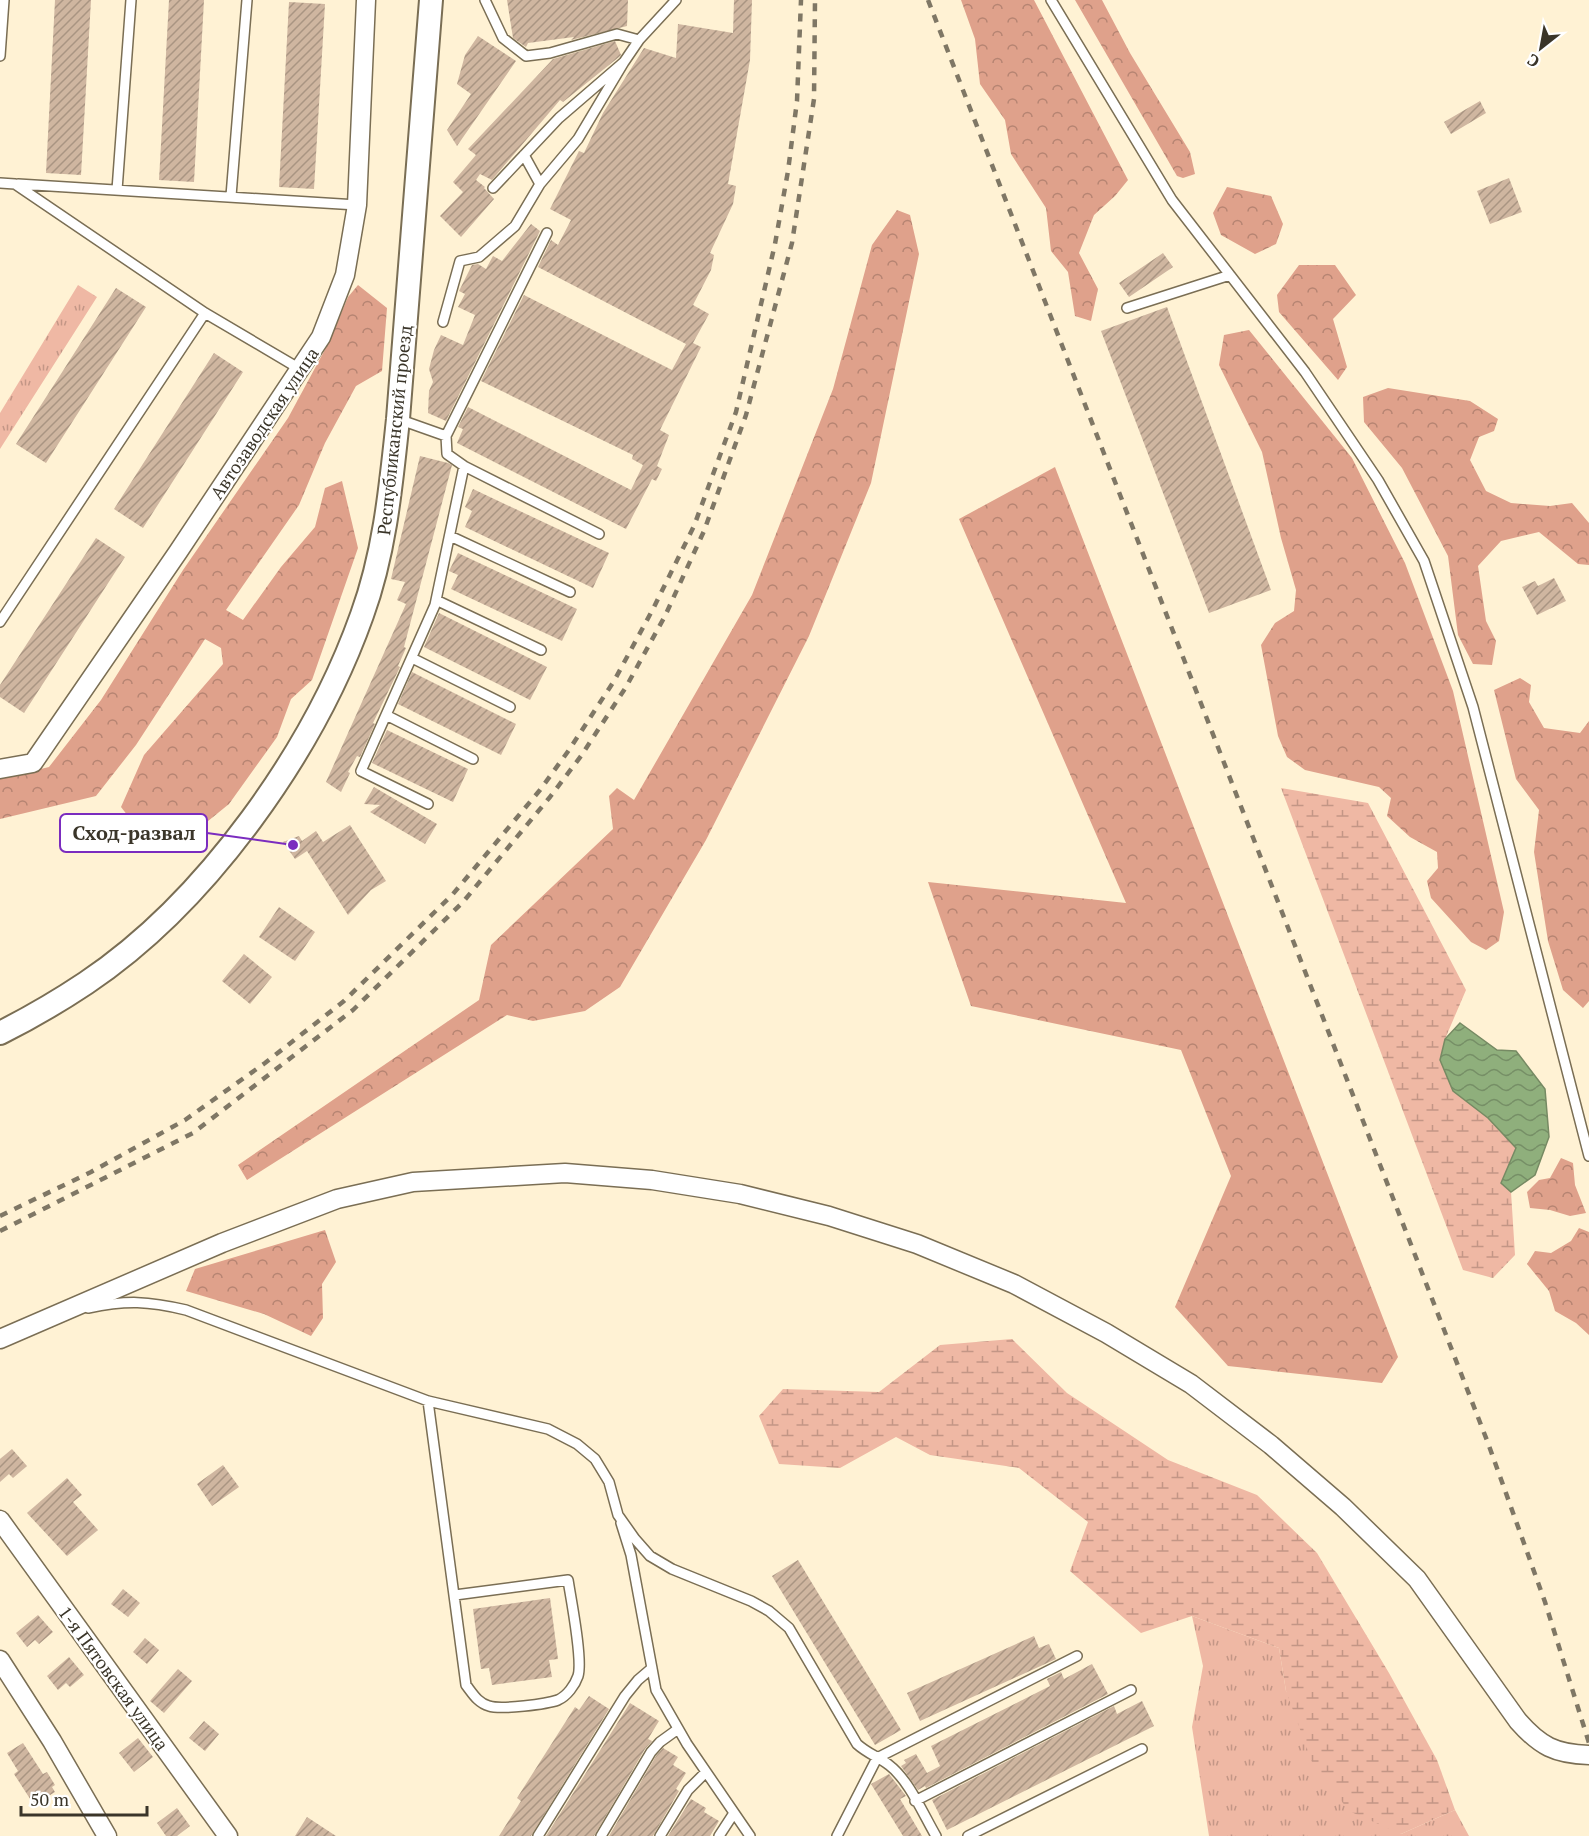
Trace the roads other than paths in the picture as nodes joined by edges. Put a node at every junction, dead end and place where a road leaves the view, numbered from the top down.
1 (4, 0) edge
2 (131, 0) edge
3 (247, 0) edge
4 (366, 0) edge
5 (431, 0) edge
6 (484, 0) edge
7 (676, 0) edge
8 (1051, 0) edge
9 (639, 39) junction
10 (0, 56) edge
11 (624, 62) junction
12 (524, 155) junction
13 (0, 183) edge
14 (15, 184) junction
15 (540, 184) junction
16 (493, 188) dead end
17 (117, 190) junction
18 (231, 196) junction
19 (357, 205) junction
20 (548, 233) dead end
21 (1230, 274) junction
22 (1127, 308) dead end
23 (205, 313) junction
24 (443, 322) dead end
25 (300, 369) junction
26 (398, 419) junction
27 (446, 436) junction
28 (464, 466) junction
29 (599, 534) dead end
30 (450, 536) junction
31 (570, 592) dead end
32 (436, 600) junction
33 (0, 622) edge
34 (541, 650) dead end
35 (412, 658) junction
36 (510, 707) dead end
37 (386, 715) junction
38 (473, 759) dead end
39 (0, 769) edge
40 (428, 804) dead end
41 (0, 1033) edge
42 (1589, 1156) edge
43 (59, 1314) junction
44 (0, 1339) edge
45 (428, 1401) junction
46 (618, 1515) junction
47 (0, 1520) edge
48 (455, 1595) junction
49 (1077, 1656) dead end
50 (0, 1660) edge
51 (652, 1668) junction
52 (1131, 1690) dead end
53 (678, 1729) junction
54 (1142, 1749) dead end
55 (1589, 1755) edge
56 (877, 1758) junction
57 (706, 1772) junction
58 (915, 1801) junction
59 (734, 1813) junction
60 (107, 1836) edge
61 (228, 1836) edge
62 (538, 1836) edge
63 (601, 1836) edge
64 (660, 1836) edge
65 (719, 1836) edge
66 (750, 1836) edge
67 (837, 1836) edge
68 (936, 1836) edge
69 (968, 1836) edge

1 - 10 lane
2 - 17 lane
3 - 18 lane
4 - 19 street, Автозаводская улица
5 - 26 street, Республиканский проезд
6 - 9 lane
7 - 9 lane
8 - 21 lane
9 - 11 lane
11 - 12 lane
11 - 15 lane
12 - 15 lane
12 - 16 lane
13 - 14 lane
14 - 17 lane
14 - 23 lane
15 - 24 lane
17 - 18 lane
18 - 19 lane
19 - 25 street, Автозаводская улица
20 - 27 lane
21 - 22 lane
21 - 42 lane
23 - 25 lane
23 - 33 lane
25 - 39 street, Автозаводская улица
26 - 27 lane
26 - 41 street, Республиканский проезд
27 - 28 lane
28 - 29 lane
28 - 30 lane
30 - 31 lane
30 - 32 lane
32 - 34 lane
32 - 35 lane
35 - 36 lane
35 - 37 lane
37 - 38 lane
37 - 40 lane
43 - 44 street
43 - 45 lane
43 - 55 street
45 - 46 lane
45 - 48 lane
46 - 51 lane
46 - 56 lane
47 - 61 street, 1-я Пятовская улица
48 - 48 lane
49 - 56 lane
50 - 60 street
51 - 53 lane
51 - 62 lane
52 - 58 lane
53 - 57 lane
53 - 63 lane
54 - 69 lane
56 - 58 lane
56 - 67 lane
57 - 59 lane
57 - 64 lane
58 - 68 lane
59 - 65 lane
59 - 66 lane

